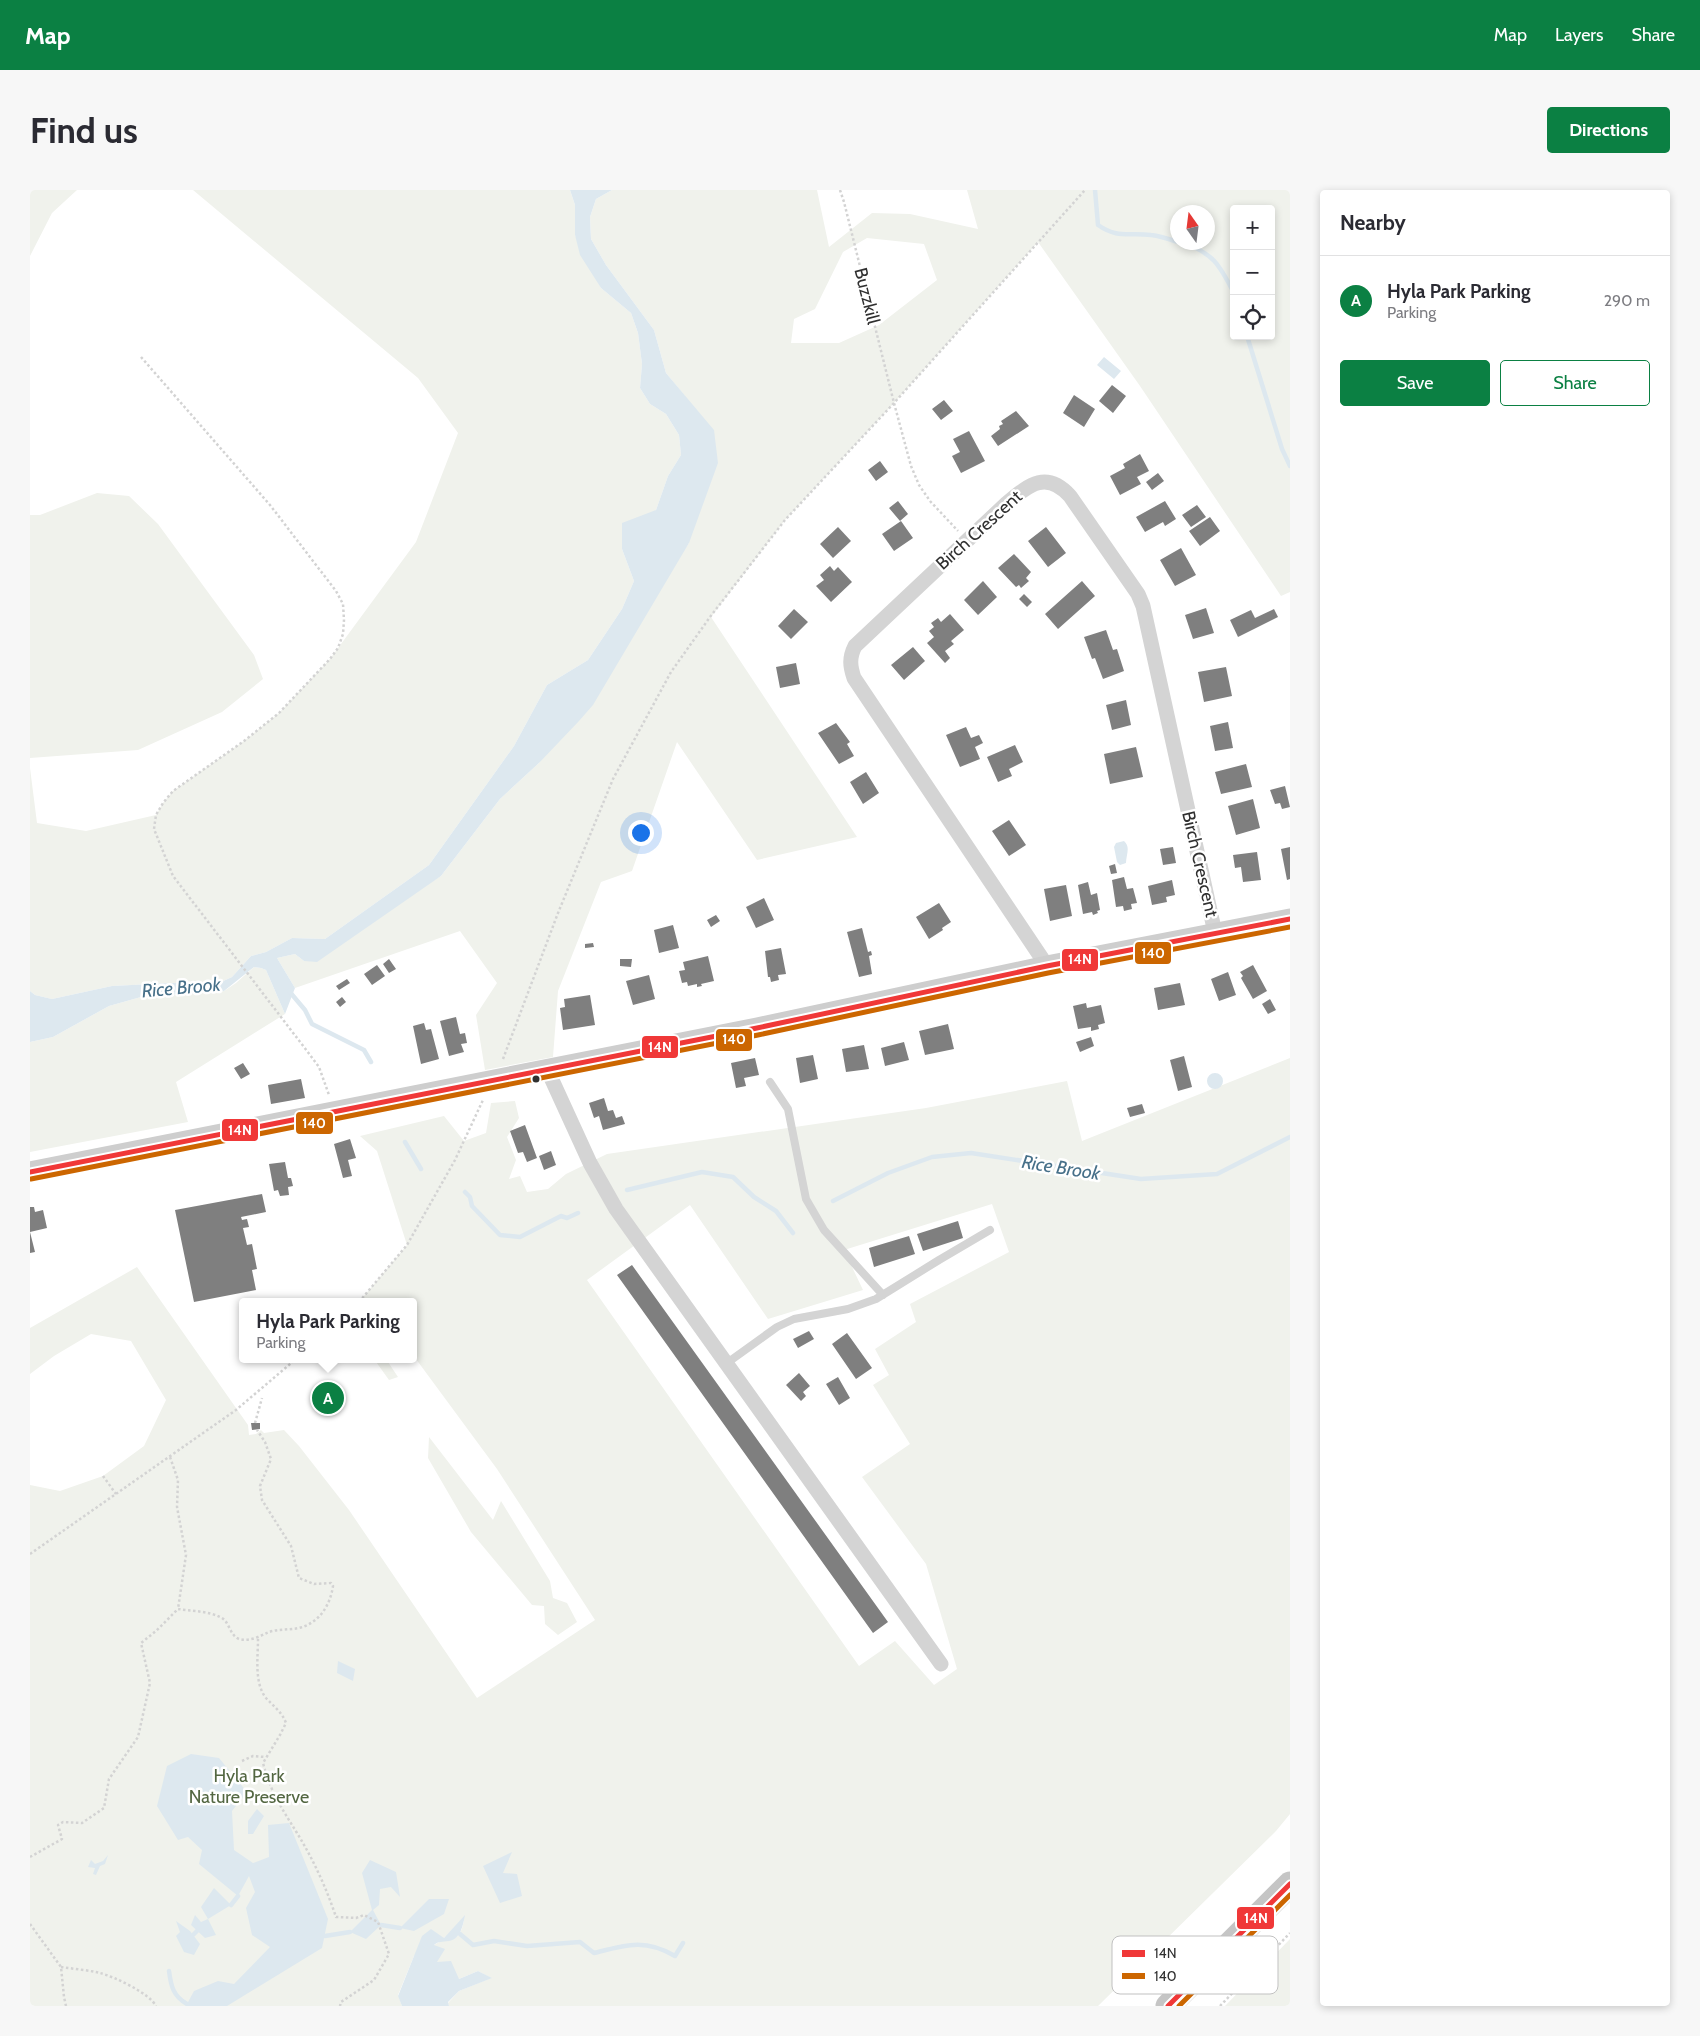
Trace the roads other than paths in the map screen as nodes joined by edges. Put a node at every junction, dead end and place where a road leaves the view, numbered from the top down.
1 (1290, 919) edge
2 (1215, 933) junction
3 (1047, 966) junction
4 (547, 1069) junction
5 (770, 1082) dead end
6 (30, 1172) edge
7 (990, 1230) dead end
8 (883, 1295) junction
9 (727, 1364) junction
10 (941, 1664) dead end
11 (1290, 1884) edge
12 (1238, 1936) edge
13 (1180, 1994) edge
14 (1168, 2006) edge

1 - 2 main road
2 - 3 main road
2 - 3 street, Birch Crescent
3 - 4 main road
4 - 6 main road
4 - 9 street
5 - 8 lane
7 - 8 lane
8 - 9 lane
9 - 10 street
11 - 12 highway
13 - 14 highway

